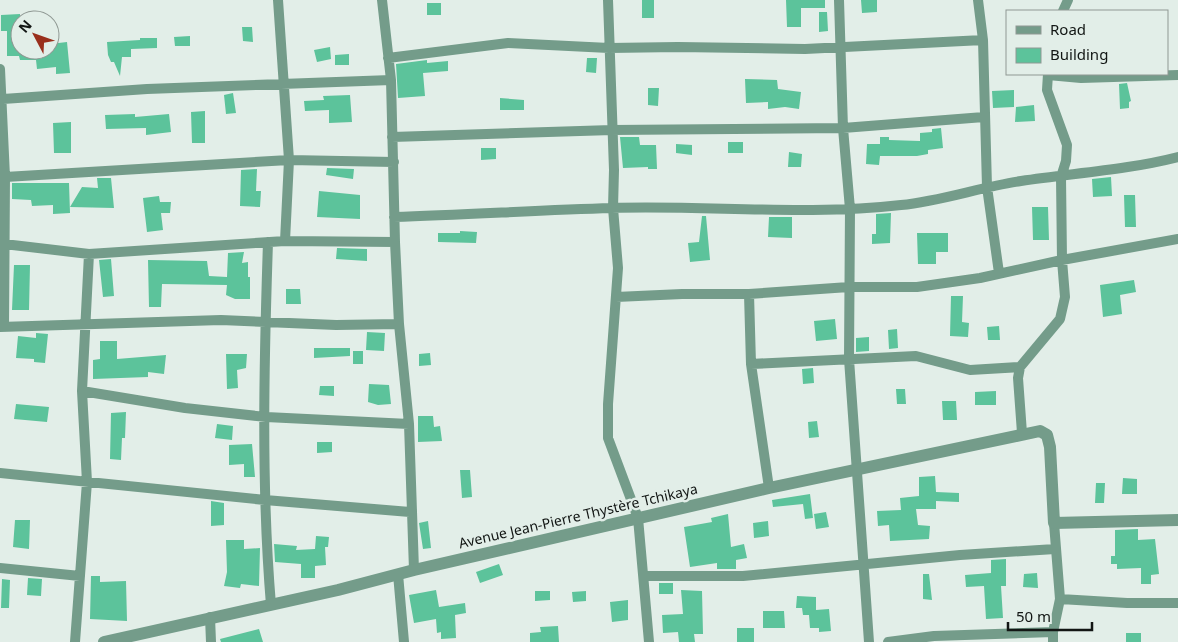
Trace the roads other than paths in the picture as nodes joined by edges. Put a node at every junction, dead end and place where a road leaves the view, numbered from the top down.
1 (278, 0) edge
2 (382, 0) edge
3 (608, 0) edge
4 (839, 0) edge
5 (978, 0) edge
6 (983, 40) junction
7 (840, 46) junction
8 (609, 48) junction
9 (388, 58) junction
10 (0, 70) edge
11 (1048, 75) edge
12 (1056, 75) edge
13 (1178, 75) edge
14 (391, 80) junction
15 (284, 86) junction
16 (3, 99) junction
17 (984, 117) junction
18 (843, 128) junction
19 (612, 130) junction
20 (392, 136) junction
21 (1178, 157) edge
22 (289, 160) junction
23 (394, 162) junction
24 (1060, 176) junction
25 (5, 177) junction
26 (987, 187) junction
27 (613, 208) junction
28 (850, 209) junction
29 (394, 217) junction
30 (1178, 239) edge
31 (285, 241) junction
32 (268, 242) junction
33 (395, 242) junction
34 (4, 244) junction
35 (89, 254) junction
36 (1062, 260) junction
37 (999, 273) junction
38 (850, 287) junction
39 (749, 294) junction
40 (616, 297) junction
41 (267, 321) junction
42 (84, 323) junction
43 (399, 324) junction
44 (2, 327) edge
45 (849, 359) junction
46 (751, 364) junction
47 (1020, 367) junction
48 (82, 391) junction
49 (266, 417) junction
50 (409, 424) junction
51 (1022, 433) junction
52 (856, 469) junction
53 (0, 473) edge
54 (88, 482) junction
55 (769, 488) junction
56 (265, 500) junction
57 (410, 512) junction
58 (638, 518) junction
59 (1178, 520) edge
60 (1054, 523) junction
61 (1055, 549) junction
62 (864, 566) junction
63 (0, 568) edge
64 (414, 570) junction
65 (398, 574) junction
66 (80, 576) junction
67 (644, 576) junction
68 (1060, 599) junction
69 (1178, 603) edge
70 (271, 605) junction
71 (210, 617) junction
72 (1053, 637) edge
73 (75, 642) edge
74 (104, 642) edge
75 (211, 642) edge
76 (404, 642) edge
77 (649, 642) edge
78 (869, 642) edge
79 (888, 642) edge

1 - 15 street
2 - 9 street
3 - 8 street
4 - 7 street
5 - 6 street
6 - 7 street
6 - 17 street
7 - 8 street
7 - 18 street
8 - 9 street
8 - 19 street
9 - 14 street
10 - 16 street
11 - 24 street
12 - 13 street
14 - 15 street
14 - 20 street
15 - 16 street
15 - 22 street
16 - 25 street
17 - 18 street
17 - 26 street
18 - 19 street
18 - 28 street
19 - 20 street
19 - 27 street
20 - 23 street
21 - 24 street
22 - 23 street
22 - 25 street
22 - 31 street
23 - 29 street
24 - 26 street
24 - 36 street
25 - 34 street
26 - 28 street
26 - 37 street
27 - 28 street
27 - 29 street
27 - 40 street
28 - 38 street
29 - 33 street
30 - 36 street
31 - 32 street
31 - 33 street
32 - 35 street
32 - 41 street
33 - 43 street
34 - 35 street
34 - 44 street
35 - 42 street
36 - 37 street
36 - 47 street
37 - 38 street
38 - 39 street
38 - 45 street
39 - 40 street
39 - 46 street
40 - 58 street
41 - 42 street
41 - 43 street
41 - 49 street
42 - 44 street
42 - 48 street
43 - 50 street
45 - 46 street
45 - 47 street
45 - 52 street
46 - 55 street
47 - 51 street
48 - 49 street
48 - 54 street
49 - 50 street
49 - 56 street
50 - 57 street
51 - 52 street, Avenue Jean-Pierre Thystère Tchikaya
51 - 60 street, Avenue Jean-Pierre Thystère Tchikaya
52 - 55 street, Avenue Jean-Pierre Thystère Tchikaya
52 - 62 street
53 - 54 street
54 - 56 street
54 - 66 street
55 - 58 street, Avenue Jean-Pierre Thystère Tchikaya
56 - 57 street
56 - 70 street
57 - 64 street
58 - 64 street, Avenue Jean-Pierre Thystère Tchikaya
58 - 67 street
59 - 60 street
60 - 61 street
61 - 62 street
61 - 68 street
62 - 67 street
62 - 78 street
63 - 66 street
64 - 65 street, Avenue Jean-Pierre Thystère Tchikaya
65 - 70 street, Avenue Jean-Pierre Thystère Tchikaya
65 - 76 street
66 - 73 street
67 - 77 street
68 - 69 street
68 - 72 street
70 - 71 street, Avenue Jean-Pierre Thystère Tchikaya
71 - 74 street, Avenue Jean-Pierre Thystère Tchikaya
71 - 75 street
72 - 79 street

